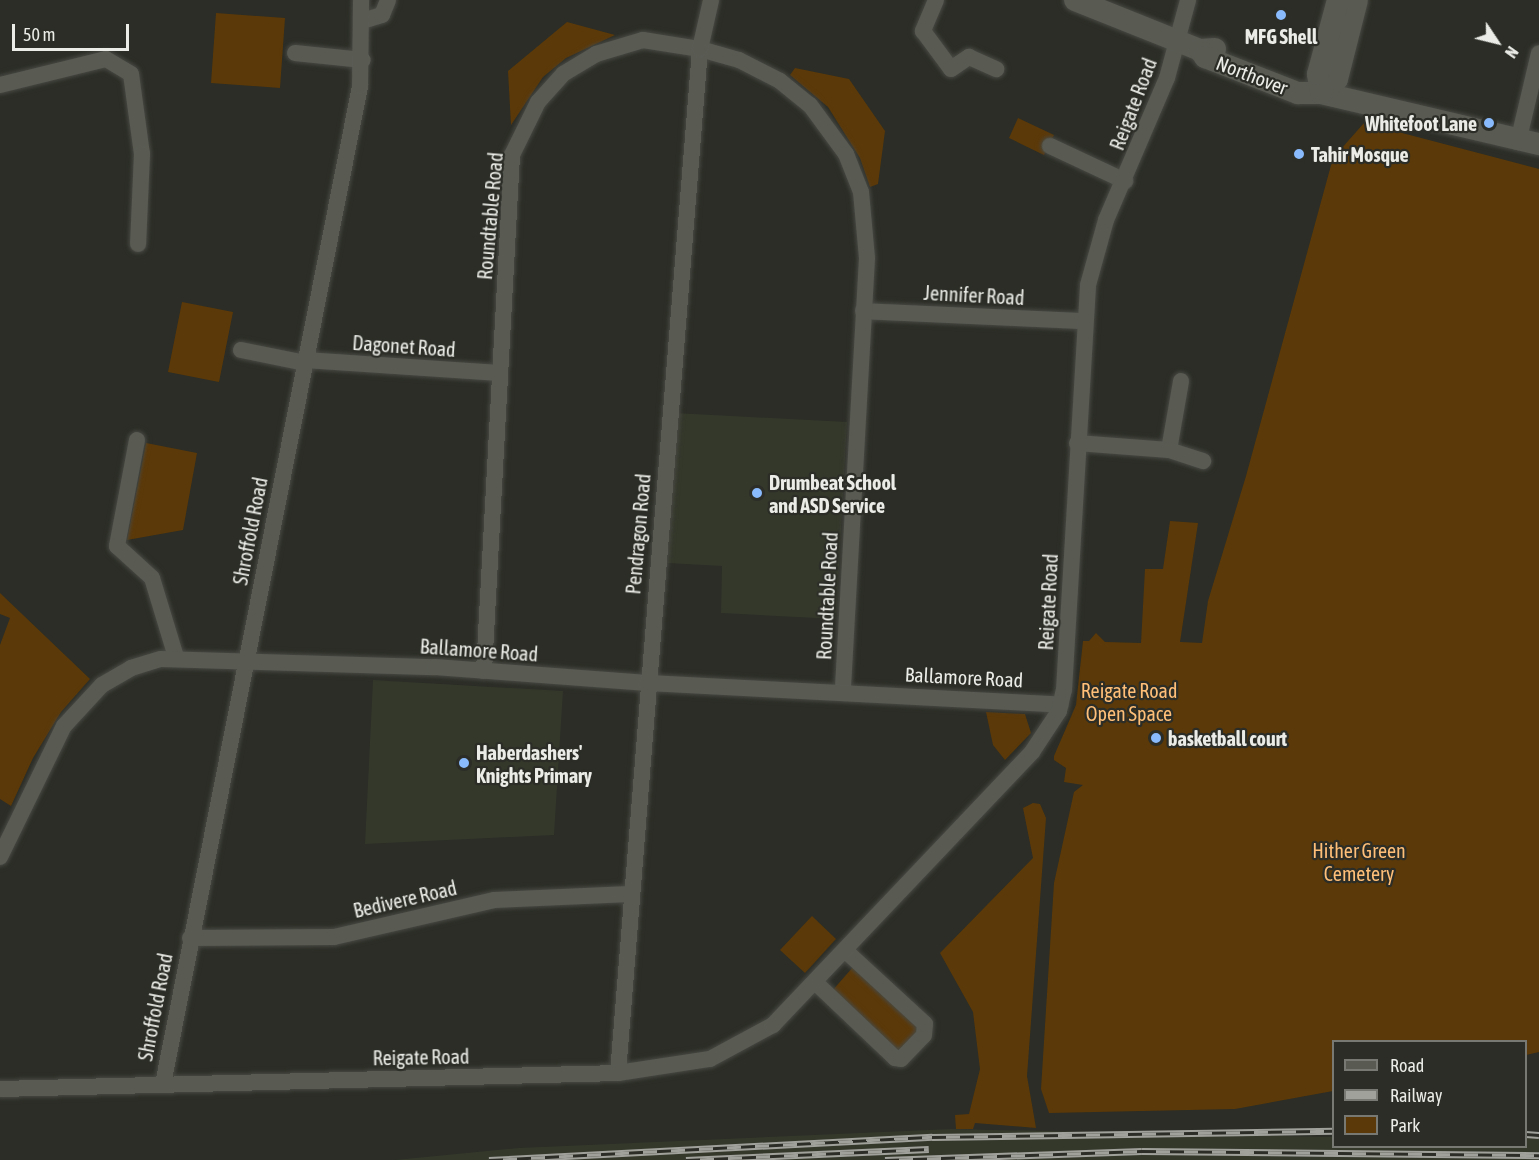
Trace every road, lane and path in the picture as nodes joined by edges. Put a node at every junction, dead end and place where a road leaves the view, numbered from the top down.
1 (361, 0) edge
2 (388, 0) edge
3 (711, 0) edge
4 (936, 0) edge
5 (1075, 0) edge
6 (1188, 0) edge
7 (1338, 0) edge
8 (1356, 0) edge
9 (362, 21) junction
10 (1178, 42) junction
11 (700, 48) junction
12 (1539, 52) edge
13 (295, 53) dead end
14 (363, 60) junction
15 (996, 69) dead end
16 (0, 85) edge
17 (1321, 93) junction
18 (1528, 143) edge
19 (1050, 146) dead end
20 (1125, 181) junction
21 (138, 244) dead end
22 (863, 311) junction
23 (1084, 321) junction
24 (241, 350) dead end
25 (305, 362) junction
26 (500, 373) junction
27 (1181, 381) dead end
28 (137, 440) dead end
29 (1077, 442) junction
30 (1169, 450) junction
31 (1203, 461) dead end
32 (176, 657) junction
33 (244, 661) junction
34 (484, 671) junction
35 (647, 683) junction
36 (843, 692) junction
37 (1060, 705) junction
38 (0, 857) edge
39 (630, 894) junction
40 (190, 938) junction
41 (846, 951) junction
42 (816, 983) junction
43 (618, 1073) junction
44 (163, 1084) junction
45 (0, 1089) edge

1 - 9 street, Shroffold Road
2 - 9 street
3 - 11 street, Pendragon Road
4 - 15 street
5 - 10 street, Northover
6 - 10 street, Reigate Road
7 - 17 street
8 - 17 street
9 - 14 street, Shroffold Road
10 - 17 street, Northover
10 - 20 street, Reigate Road
11 - 22 street, Roundtable Road
11 - 26 street, Roundtable Road
11 - 35 street, Pendragon Road
12 - 18 street
13 - 14 street
14 - 25 street, Shroffold Road
16 - 21 street
17 - 18 street, Northover
19 - 20 street, Reigate Road
20 - 23 street, Reigate Road
22 - 23 street, Jennifer Road
22 - 36 street, Roundtable Road
23 - 29 street, Reigate Road
24 - 25 street, Dagonet Road
25 - 26 street, Dagonet Road
25 - 33 street, Shroffold Road
26 - 34 street, Roundtable Road
27 - 30 street
28 - 32 street
29 - 30 street
29 - 37 street, Reigate Road
30 - 31 street
32 - 33 street, Ballamore Road
32 - 38 street, Ballamore Road
33 - 34 street, Ballamore Road
33 - 40 street, Shroffold Road
34 - 35 street, Ballamore Road
35 - 36 street, Ballamore Road
35 - 39 street, Pendragon Road
36 - 37 street, Ballamore Road
37 - 41 street, Reigate Road
39 - 40 street, Bedivere Road
39 - 43 street, Pendragon Road
40 - 44 street, Shroffold Road
41 - 42 street, Reigate Road
41 - 42 street
42 - 43 street, Reigate Road
43 - 44 street, Reigate Road
44 - 45 street, Reigate Road

